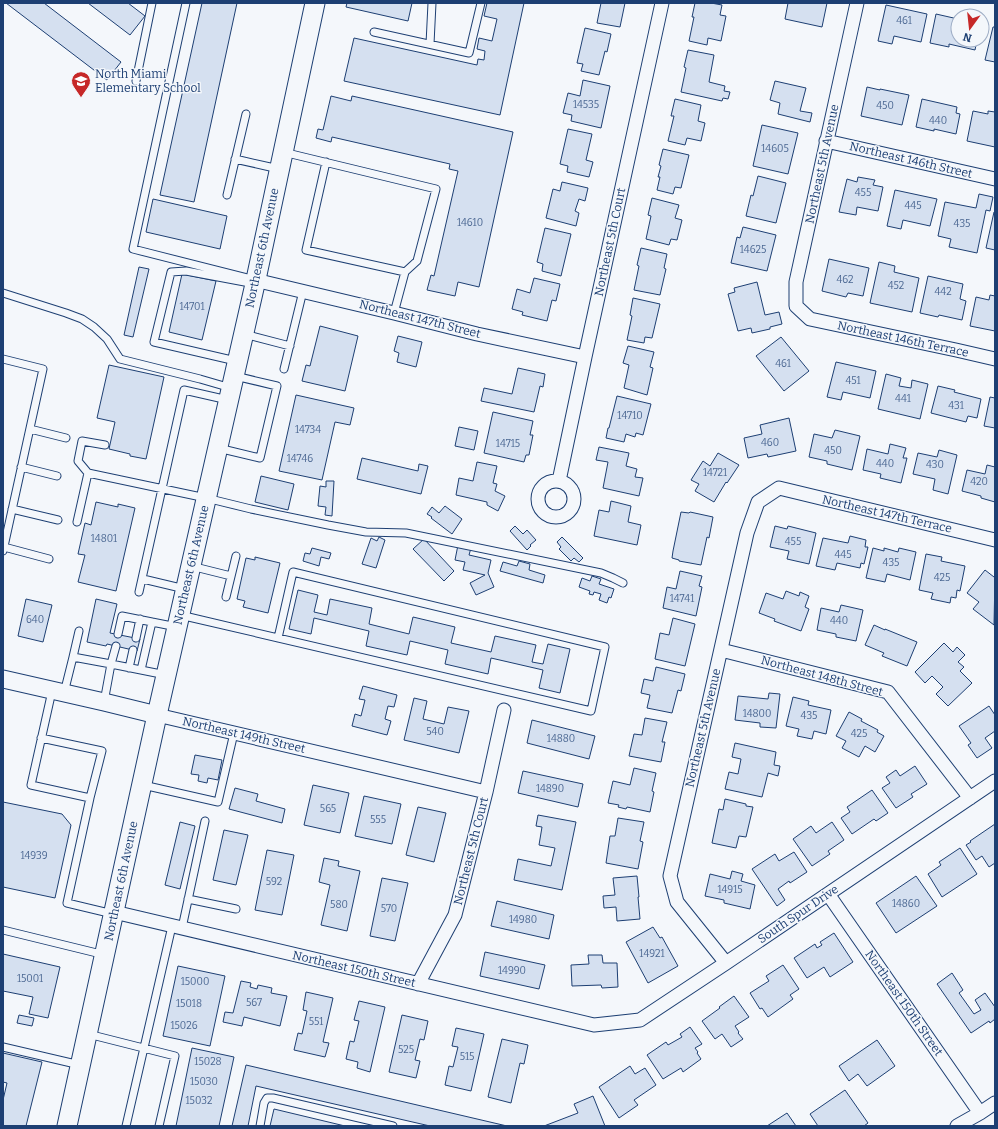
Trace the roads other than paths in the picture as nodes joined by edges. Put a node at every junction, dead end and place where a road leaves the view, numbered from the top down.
1 (152, 3) edge
2 (186, 3) edge
3 (315, 3) edge
4 (432, 3) edge
5 (481, 3) edge
6 (662, 3) edge
7 (857, 3) edge
8 (374, 32) dead end
9 (430, 44) junction
10 (136, 81) dead end
11 (246, 114) dead end
12 (826, 141) junction
13 (235, 159) junction
14 (281, 160) junction
15 (326, 162) junction
16 (995, 179) edge
17 (227, 195) dead end
18 (405, 272) junction
19 (255, 282) junction
20 (303, 291) junction
21 (3, 293) edge
22 (394, 313) junction
23 (810, 319) joint
24 (243, 334) junction
25 (290, 346) junction
26 (584, 357) junction
27 (995, 359) edge
28 (3, 360) edge
29 (284, 369) dead end
30 (233, 381) junction
31 (30, 429) junction
32 (66, 438) dead end
33 (105, 445) dead end
34 (218, 448) junction
35 (22, 467) junction
36 (88, 473) junction
37 (57, 476) dead end
38 (559, 481) dead end
39 (162, 488) junction
40 (779, 488) joint
41 (206, 498) junction
42 (12, 509) junction
43 (58, 520) dead end
44 (78, 522) dead end
45 (995, 540) edge
46 (3, 549) edge
47 (236, 556) dead end
48 (49, 559) dead end
49 (191, 566) junction
50 (231, 576) junction
51 (142, 579) junction
52 (623, 583) dead end
53 (186, 589) junction
54 (139, 592) dead end
55 (226, 598) dead end
56 (140, 619) junction
57 (179, 621) junction
58 (152, 622) junction
59 (79, 631) dead end
60 (118, 634) dead end
61 (136, 638) dead end
62 (278, 638) junction
63 (116, 646) dead end
64 (133, 650) dead end
65 (720, 650) junction
66 (73, 657) junction
67 (111, 664) junction
68 (129, 668) junction
69 (141, 670) junction
70 (167, 675) junction
71 (3, 680) edge
72 (58, 692) junction
73 (104, 702) junction
74 (504, 710) dead end
75 (158, 715) junction
76 (234, 733) junction
77 (41, 738) junction
78 (995, 781) edge
79 (142, 784) junction
80 (486, 792) junction
81 (90, 798) junction
82 (970, 798) junction
83 (205, 821) dead end
84 (828, 894) junction
85 (188, 899) junction
86 (236, 909) dead end
87 (114, 913) junction
88 (177, 927) junction
89 (3, 930) edge
90 (105, 955) junction
91 (726, 963) junction
92 (418, 984) junction
93 (594, 1025) joint
94 (87, 1033) junction
95 (3, 1047) edge
96 (144, 1048) junction
97 (81, 1065) junction
98 (995, 1103) edge
99 (980, 1113) junction
100 (67, 1126) edge
101 (126, 1126) edge
102 (159, 1126) edge
103 (260, 1126) edge
104 (393, 1126) edge
105 (957, 1126) edge

1 - 10 lane
2 - 19 lane
3 - 14 main road, Northeast 6th Avenue
4 - 9 lane
5 - 9 lane
6 - 26 street, Northeast 5th Court
7 - 12 street, Northeast 5th Avenue
8 - 9 lane
11 - 13 lane
12 - 16 street, Northeast 146th Street
12 - 23 street, Northeast 5th Avenue
13 - 14 lane
13 - 17 lane
14 - 15 lane
14 - 19 main road, Northeast 6th Avenue
15 - 18 lane
15 - 18 lane
18 - 22 lane
19 - 20 street, Northeast 147th Street
19 - 24 main road, Northeast 6th Avenue
19 - 30 lane
20 - 22 street, Northeast 147th Street
20 - 25 lane
21 - 30 lane
22 - 26 street, Northeast 147th Street
23 - 27 street, Northeast 146th Terrace
24 - 25 lane
24 - 30 main road, Northeast 6th Avenue
25 - 29 lane
26 - 38 street, Northeast 5th Court
28 - 31 lane
30 - 34 main road, Northeast 6th Avenue
30 - 34 lane
30 - 39 lane
31 - 32 lane
31 - 35 lane
33 - 36 lane
34 - 41 main road, Northeast 6th Avenue
35 - 37 lane
35 - 42 lane
36 - 39 lane
36 - 44 lane
39 - 41 lane
39 - 51 lane
40 - 45 street, Northeast 147th Terrace
40 - 65 street, Northeast 5th Avenue
41 - 49 main road, Northeast 6th Avenue
41 - 52 lane
42 - 43 lane
42 - 46 lane
46 - 48 lane
47 - 50 lane
49 - 50 lane
49 - 53 main road, Northeast 6th Avenue
50 - 55 lane
51 - 53 lane
51 - 54 lane
53 - 57 main road, Northeast 6th Avenue
56 - 58 lane
56 - 60 lane
56 - 61 lane
57 - 58 lane
57 - 62 lane
57 - 70 main road, Northeast 6th Avenue
58 - 69 lane
59 - 66 lane
62 - 62 lane
63 - 67 lane
64 - 68 lane
65 - 82 street, Northeast 148th Street
65 - 91 street, Northeast 5th Avenue
66 - 67 lane
66 - 72 lane
67 - 68 lane
67 - 73 lane
68 - 69 lane
69 - 70 lane
70 - 75 main road, Northeast 6th Avenue
71 - 72 street, Northeast 149th Street
72 - 73 street, Northeast 149th Street
72 - 77 lane
73 - 75 street, Northeast 149th Street
74 - 80 street, Northeast 5th Court
75 - 76 street, Northeast 149th Street
75 - 79 main road, Northeast 6th Avenue
76 - 79 lane
76 - 80 street, Northeast 149th Street
77 - 81 lane
77 - 81 lane
78 - 82 street, South Spur Drive
79 - 87 main road, Northeast 6th Avenue
80 - 92 street, Northeast 5th Court
81 - 87 lane
82 - 84 street, South Spur Drive
83 - 85 lane
84 - 91 street, South Spur Drive
84 - 99 street, Northeast 150th Street
85 - 86 lane
85 - 88 lane
87 - 88 street, Northeast 150th Street
87 - 90 main road, Northeast 6th Avenue
88 - 92 street, Northeast 150th Street
88 - 96 lane
89 - 90 lane
90 - 94 main road, Northeast 6th Avenue
91 - 93 street, South Spur Drive
92 - 93 street, Northeast 150th Street
94 - 96 lane
94 - 97 main road, Northeast 6th Avenue
95 - 97 lane
96 - 101 lane
96 - 102 lane
97 - 100 main road, Northeast 6th Avenue
98 - 99 street
99 - 105 street
103 - 104 lane

